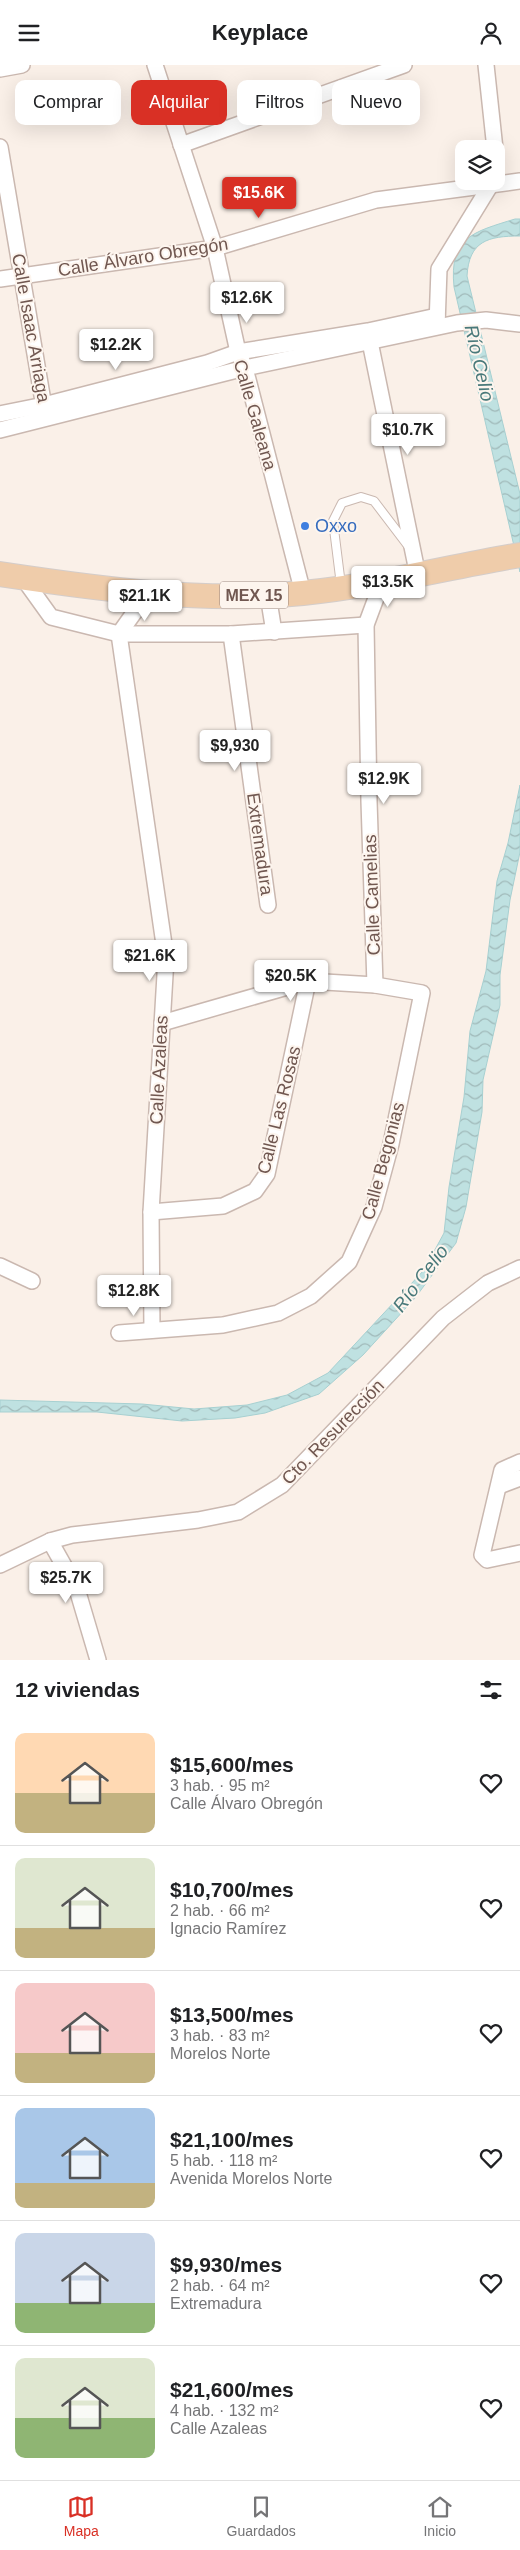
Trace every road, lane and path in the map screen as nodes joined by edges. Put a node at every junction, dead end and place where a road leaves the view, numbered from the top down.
1 (22, 65) edge
2 (155, 65) edge
3 (404, 65) edge
4 (486, 65) edge
5 (0, 69) edge
6 (494, 140) edge
7 (182, 145) junction
8 (0, 147) edge
9 (505, 180) edge
10 (520, 181) edge
11 (455, 186) edge
12 (487, 190) edge
13 (215, 248) junction
14 (22, 276) junction
15 (0, 279) edge
16 (437, 322) junction
17 (520, 324) edge
18 (369, 337) junction
19 (238, 352) junction
20 (245, 368) junction
21 (45, 413) junction
22 (0, 414) edge
23 (0, 430) edge
24 (412, 550) junction
25 (513, 556) edge
26 (11, 576) edge
27 (418, 576) junction
28 (382, 581) junction
29 (341, 588) junction
30 (148, 593) junction
31 (303, 593) junction
32 (268, 595) junction
33 (366, 625) junction
34 (274, 632) junction
35 (119, 634) junction
36 (231, 635) junction
37 (268, 905) dead end
38 (308, 981) junction
39 (375, 985) junction
40 (162, 1023) junction
41 (152, 1212) junction
42 (0, 1266) edge
43 (520, 1269) edge
44 (32, 1281) dead end
45 (152, 1330) junction
46 (119, 1333) dead end
47 (520, 1463) edge
48 (520, 1478) edge
49 (499, 1486) junction
50 (50, 1541) junction
51 (520, 1553) edge
52 (0, 1565) edge
53 (98, 1660) edge

1 - 5 street
2 - 7 street, Calle Galeana
3 - 7 street
4 - 6 street
7 - 13 street, Calle Galeana
8 - 14 street, Calle Isaac Arriaga
9 - 10 street, Calle Álvaro Obregón
11 - 13 street, Calle Álvaro Obregón
12 - 16 street
13 - 14 street, Calle Álvaro Obregón
13 - 19 street, Calle Galeana
14 - 15 street, Calle Álvaro Obregón
14 - 21 street, Calle Isaac Arriaga
16 - 17 street
16 - 18 street
18 - 19 street
18 - 20 street
18 - 24 street
19 - 20 street, Calle Galeana
19 - 21 street
20 - 21 street
20 - 31 street, Calle Galeana
21 - 22 street
21 - 23 street
24 - 27 street
24 - 29 lane
25 - 27 main road, MEX 15
26 - 30 main road, MEX 15
26 - 35 street
27 - 28 main road, MEX 15
28 - 29 main road, MEX 15
28 - 33 street
29 - 31 main road, MEX 15
30 - 32 main road, MEX 15
30 - 35 street
31 - 32 main road, MEX 15
32 - 34 street
33 - 34 street
33 - 39 street, Calle Camelias
34 - 36 street
35 - 36 street
35 - 40 street, Calle Azaleas
36 - 37 street, Extremadura
38 - 39 street
38 - 40 street
38 - 41 street, Calle Las Rosas
39 - 45 street, Calle Begonias
40 - 41 street, Calle Azaleas
41 - 45 street, Calle Azaleas
42 - 44 street
43 - 50 street, Cto. Resurección
45 - 46 street, Calle Begonias
47 - 49 street
48 - 49 street
49 - 51 street
50 - 52 street, Cto. Resurección
50 - 53 street

